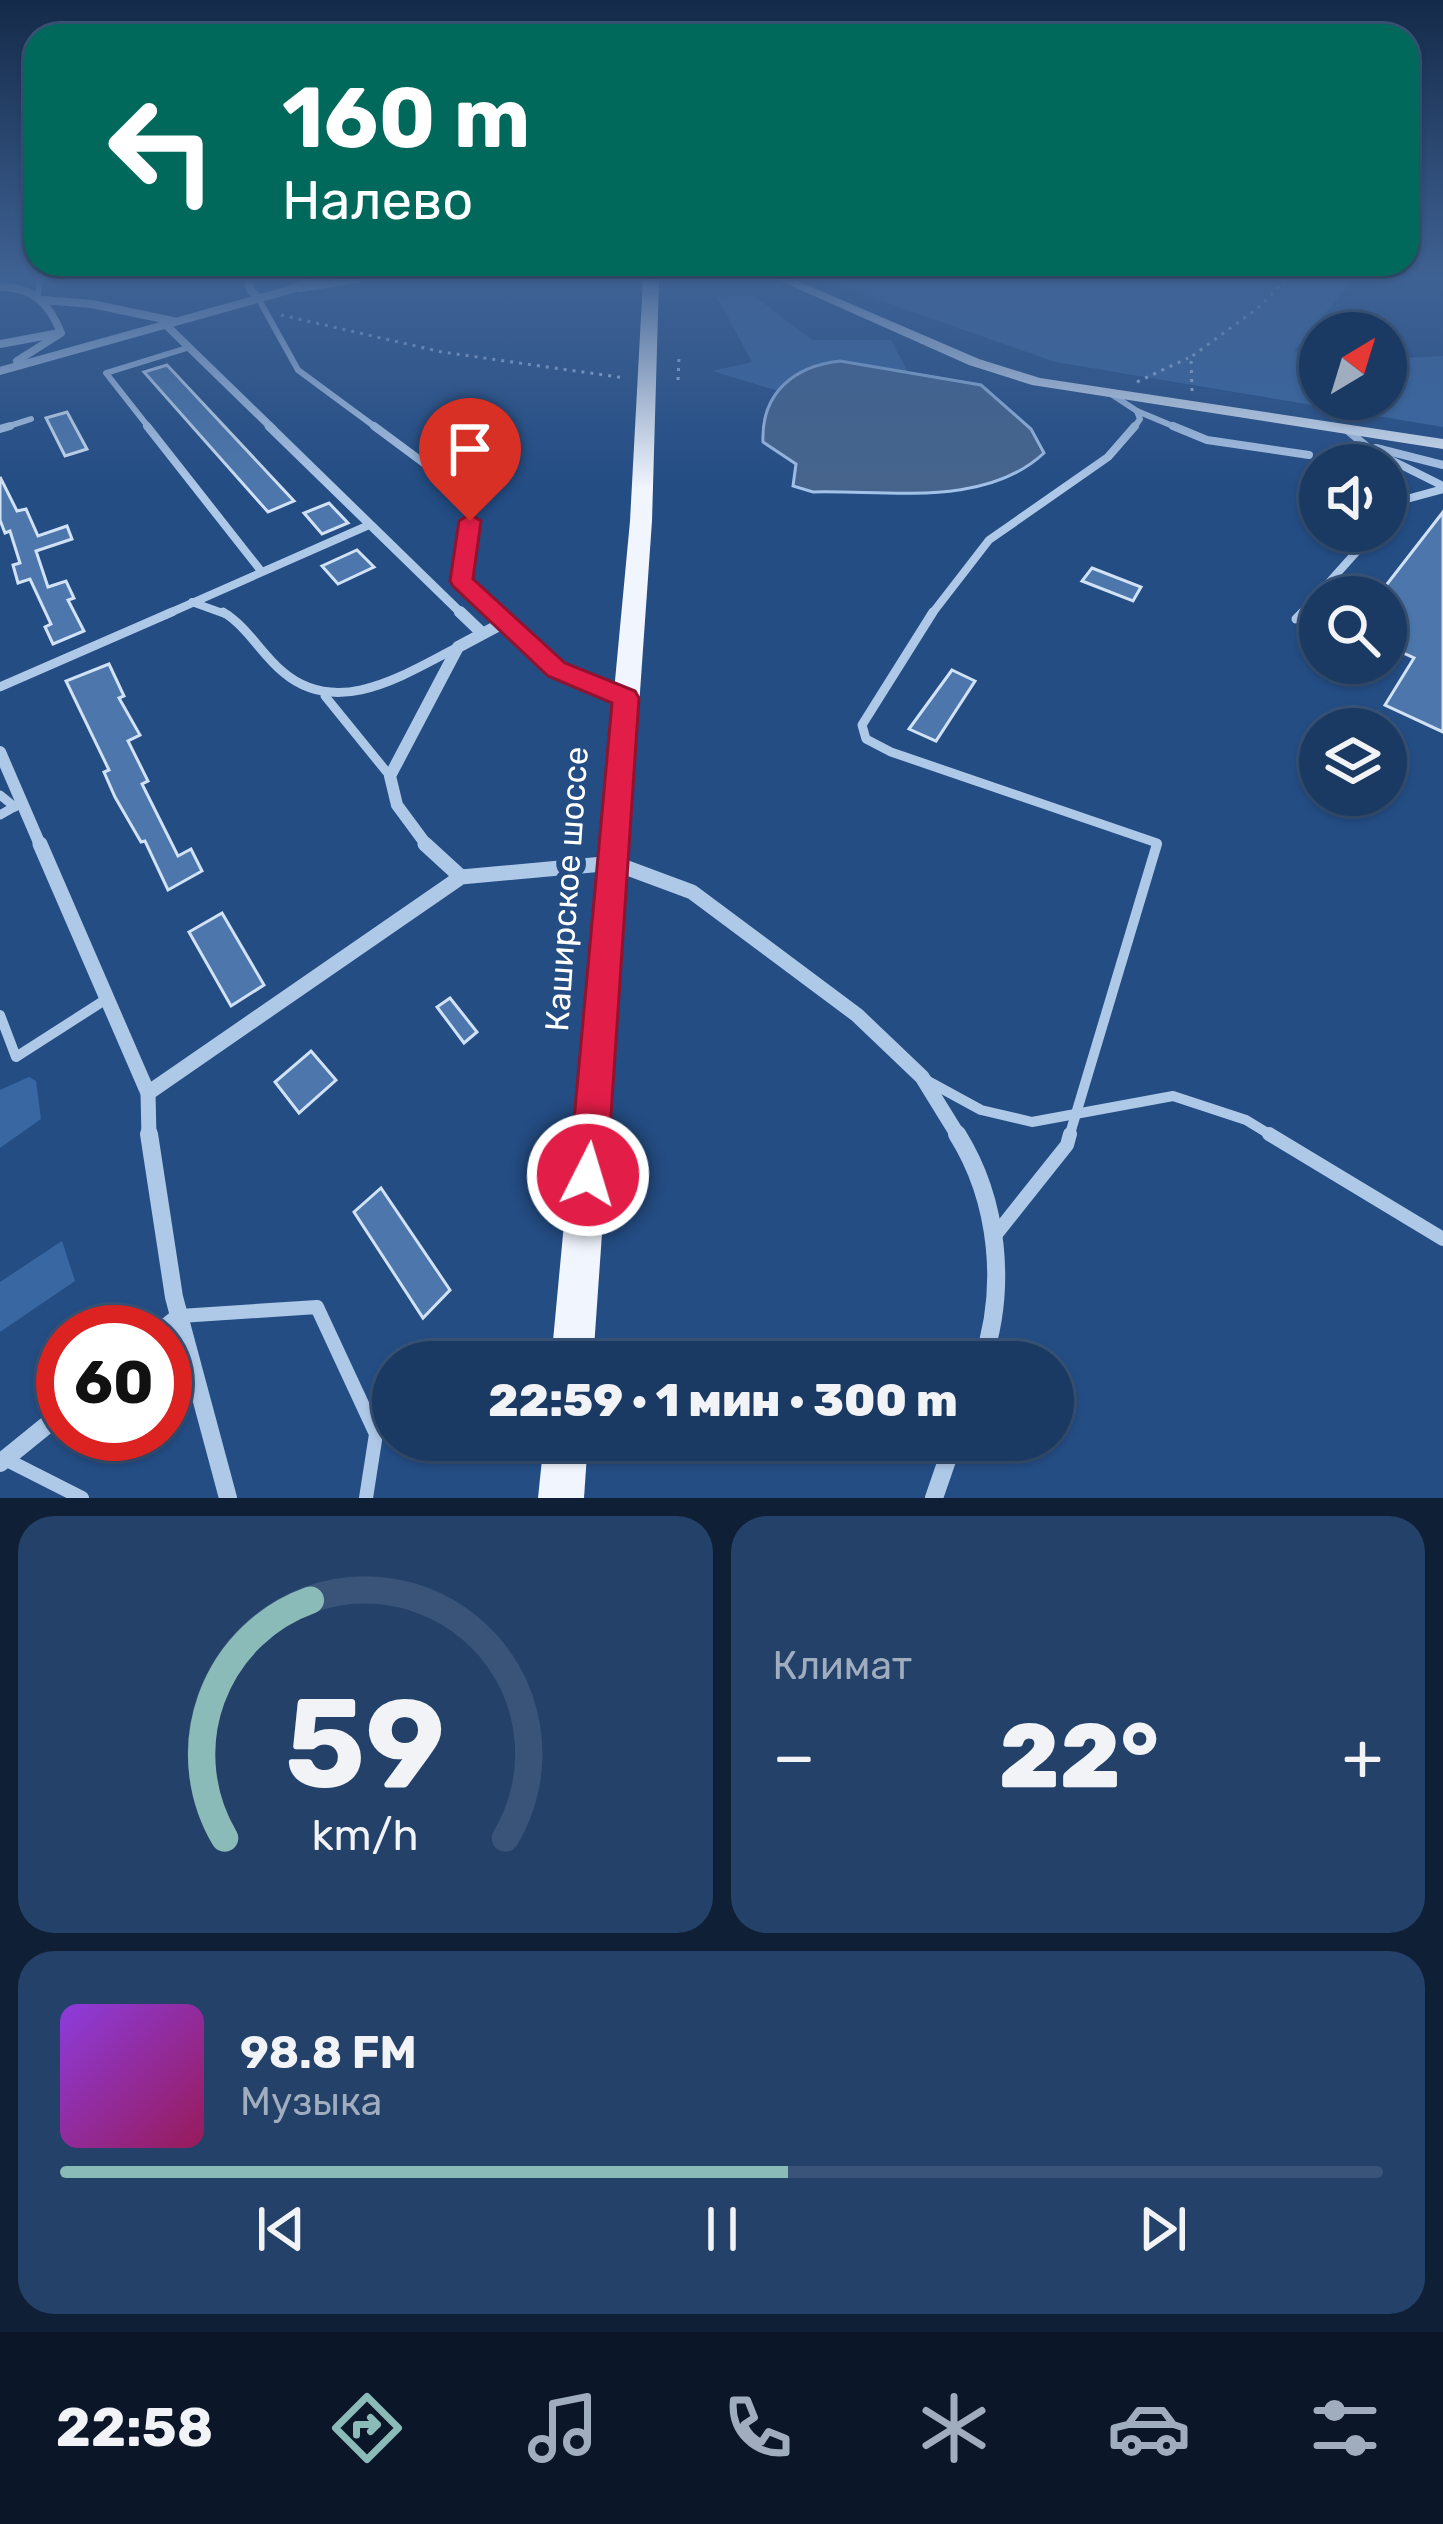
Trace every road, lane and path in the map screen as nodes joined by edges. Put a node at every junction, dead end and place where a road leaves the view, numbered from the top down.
1 (36, 349) edge
2 (79, 349) edge
3 (184, 349) edge
4 (188, 349) edge
5 (286, 349) edge
6 (429, 349) edge
7 (649, 349) edge
8 (947, 349) edge
9 (1202, 349) edge
10 (679, 357) dead end
11 (1191, 357) junction
12 (0, 371) edge
13 (633, 379) dead end
14 (678, 380) dead end
15 (1149, 388) dead end
16 (1184, 391) dead end
17 (1111, 394) junction
18 (1137, 411) junction
19 (31, 419) dead end
20 (0, 429) edge
21 (1347, 430) junction
22 (1363, 444) edge
23 (1443, 445) edge
24 (1299, 454) edge
25 (1407, 457) edge
26 (1443, 466) edge
27 (1407, 469) edge
28 (1443, 488) edge
29 (1407, 499) edge
30 (369, 525) junction
31 (1356, 552) edge
32 (261, 571) junction
33 (192, 602) junction
34 (1296, 619) dead end
35 (502, 623) junction
36 (482, 633) junction
37 (458, 647) junction
38 (0, 687) edge
39 (326, 696) junction
40 (626, 698) junction
41 (0, 752) edge
42 (389, 776) junction
43 (0, 796) edge
44 (18, 805) junction
45 (0, 814) edge
46 (614, 863) junction
47 (461, 877) junction
48 (108, 998) junction
49 (0, 1015) edge
50 (922, 1077) junction
51 (148, 1093) junction
52 (1077, 1111) junction
53 (995, 1234) junction
54 (1443, 1239) edge
55 (178, 1305) edge
56 (192, 1315) edge
57 (574, 1341) edge
58 (989, 1341) edge
59 (192, 1362) edge
60 (36, 1434) edge
61 (3, 1461) edge
62 (564, 1461) edge
63 (947, 1461) edge
64 (82, 1498) edge
65 (228, 1498) edge
66 (366, 1498) edge
67 (561, 1498) edge
68 (934, 1498) edge

1 - 12 street
2 - 12 street
3 - 32 lane
4 - 30 street
5 - 35 lane
6 - 13 path
7 - 40 main road, Каширское шоссе
8 - 17 street
9 - 11 path
10 - 14 path
11 - 15 path
11 - 16 path
17 - 18 lane
17 - 21 street
18 - 24 lane
18 - 52 lane
19 - 20 lane
21 - 22 lane
21 - 23 street
25 - 26 lane
27 - 28 lane
28 - 29 lane
30 - 32 lane
30 - 36 street
31 - 34 lane
32 - 33 lane
33 - 38 lane
33 - 39 lane
35 - 36 street
35 - 40 street
36 - 37 street
37 - 39 lane
37 - 42 street
39 - 42 lane
40 - 46 main road, Каширское шоссе
41 - 44 street
42 - 47 street
43 - 44 lane
44 - 45 lane
44 - 48 street
46 - 47 street
46 - 50 street
46 - 57 main road, Каширское шоссе
47 - 51 street
48 - 49 lane
48 - 51 street
50 - 52 lane
50 - 53 street
51 - 55 street
52 - 53 lane
52 - 54 lane
53 - 58 street
56 - 66 lane
59 - 65 street
60 - 61 street
61 - 64 lane
62 - 67 main road
63 - 68 street

